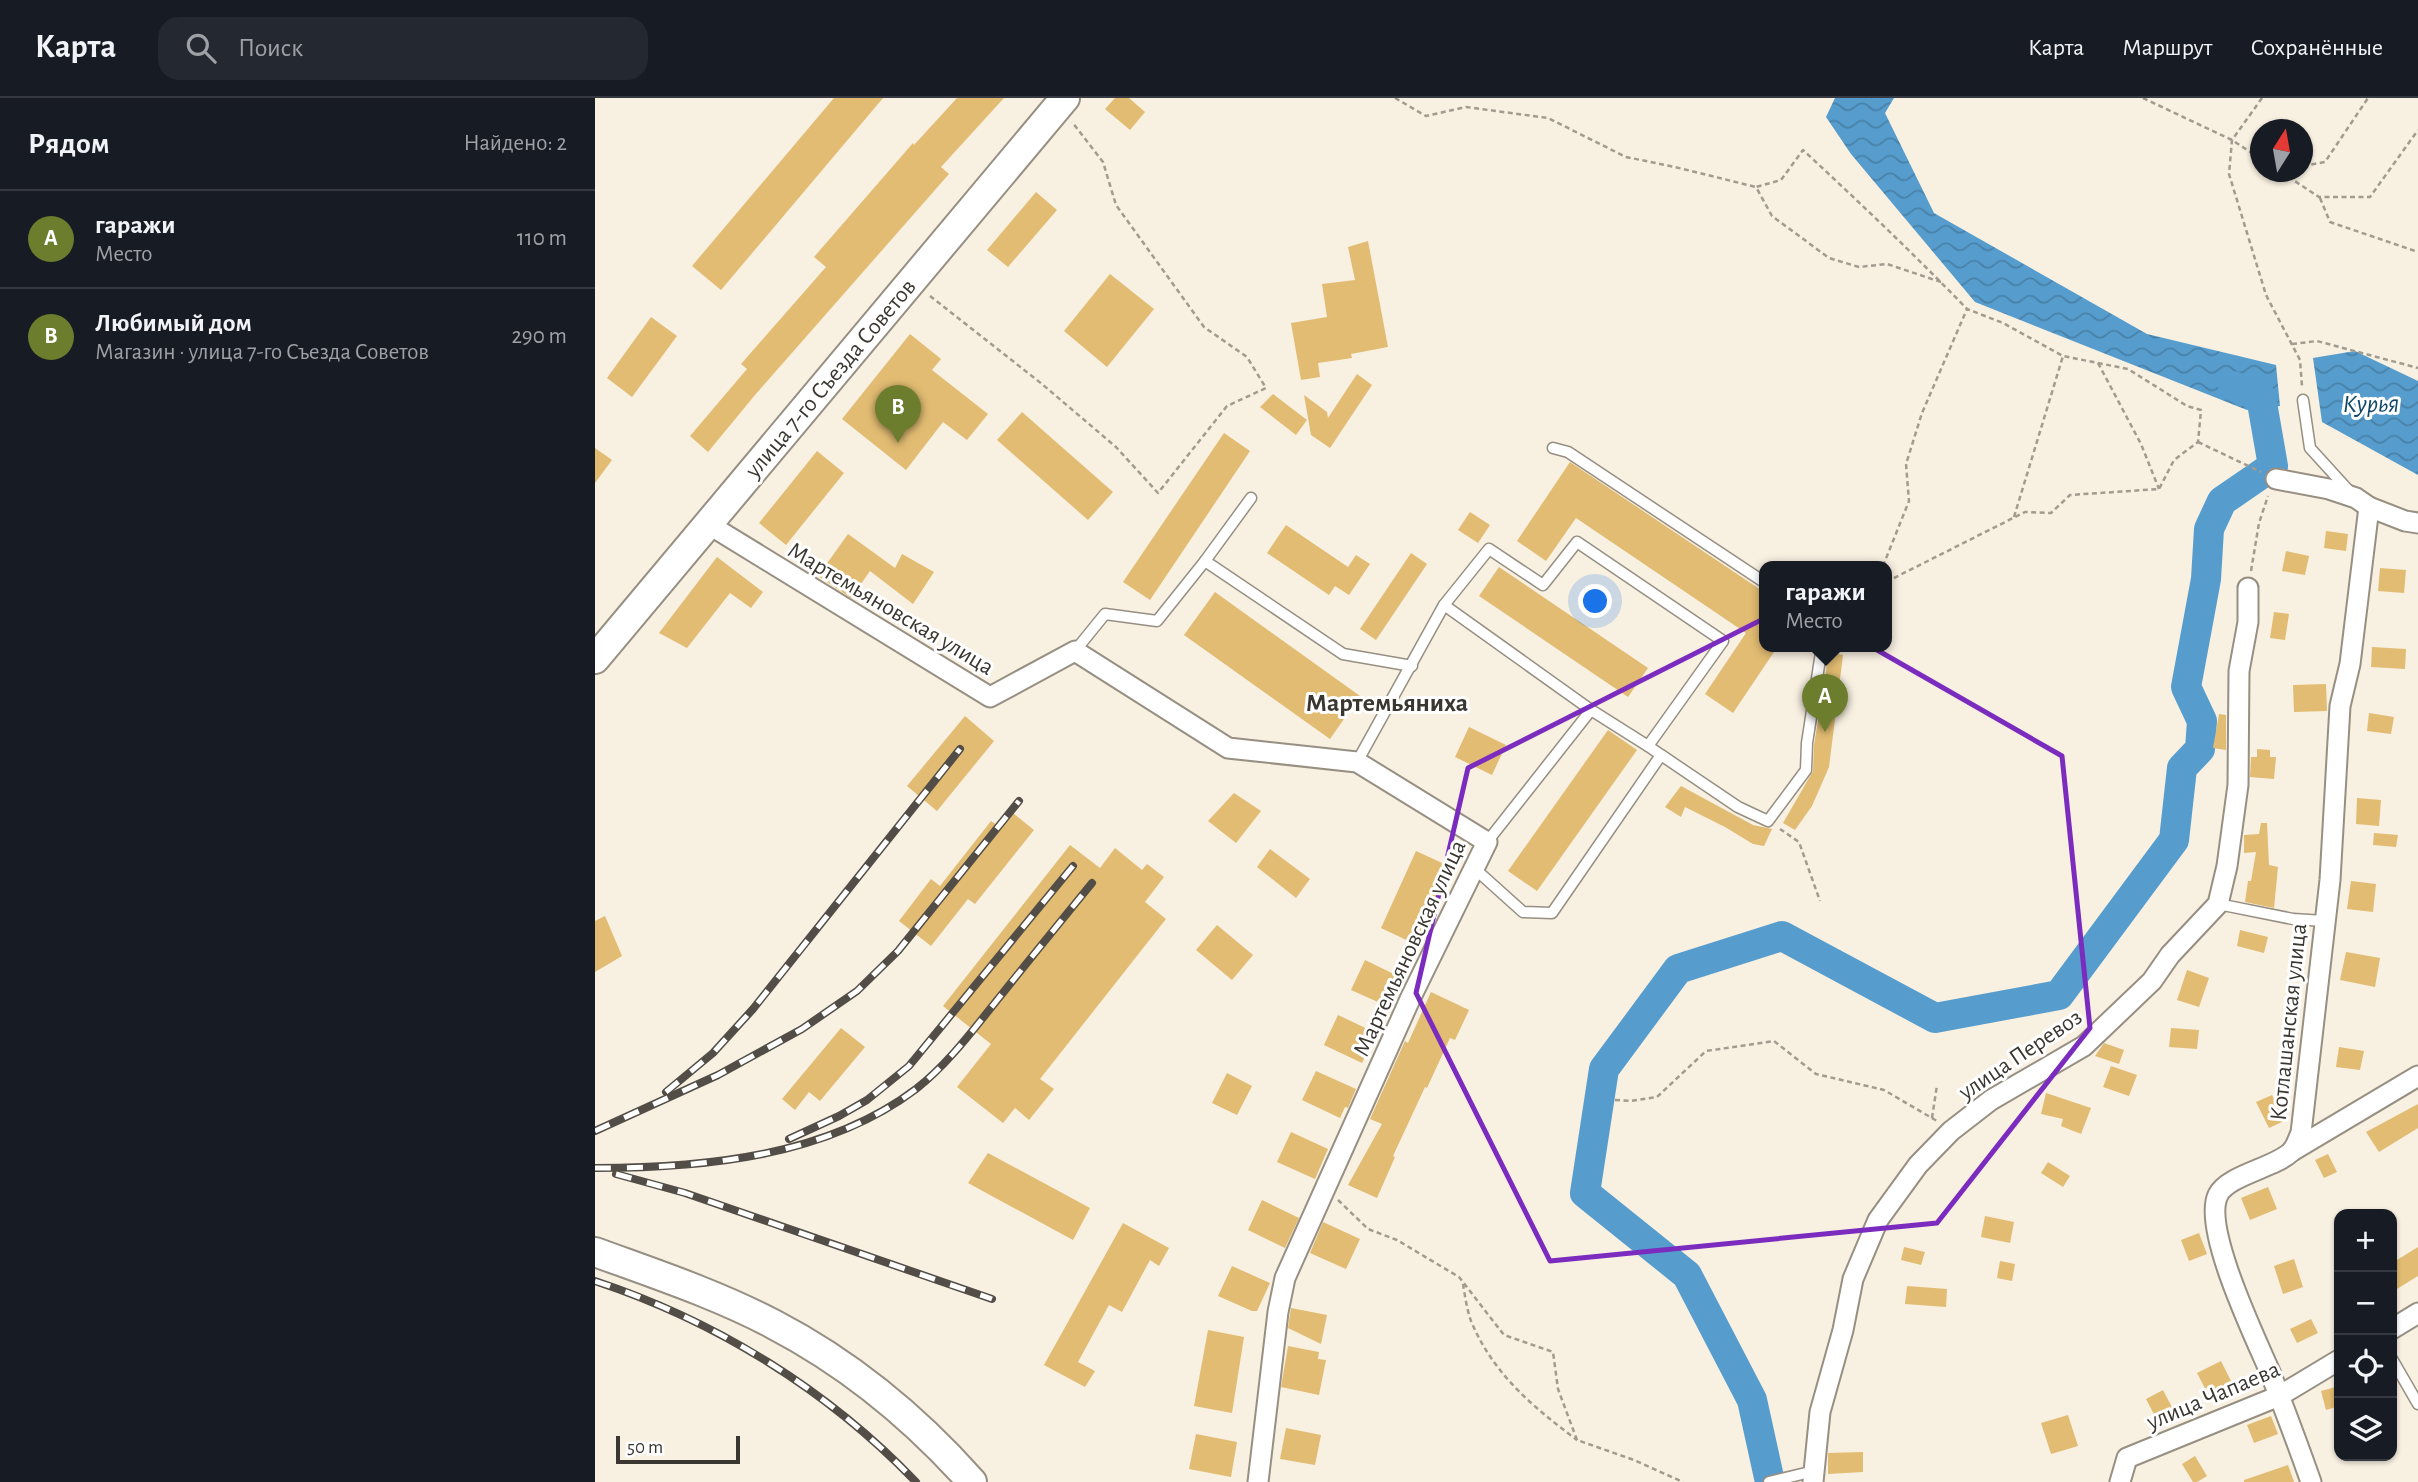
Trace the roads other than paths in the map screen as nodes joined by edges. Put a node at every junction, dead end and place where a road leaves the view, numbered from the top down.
1 (1062, 102) edge
2 (2303, 400) road end
3 (1553, 448) dead end
4 (2273, 478) road end
5 (1251, 498) dead end
6 (2362, 503) junction
7 (2418, 523) edge
8 (708, 524) junction
9 (1205, 561) junction
10 (1759, 579) edge
11 (2248, 588) road end
12 (1444, 605) junction
13 (1075, 651) junction
14 (1821, 652) edge
15 (595, 659) edge
16 (1412, 666) junction
17 (1591, 710) junction
18 (1648, 746) junction
19 (1661, 755) junction
20 (1357, 762) junction
21 (1487, 842) junction
22 (1474, 868) junction
23 (2218, 904) junction
24 (2324, 921) junction
25 (2418, 1076) edge
26 (2292, 1151) junction
27 (595, 1252) edge
28 (2418, 1314) edge
29 (2397, 1326) edge
30 (2334, 1363) edge
31 (2397, 1368) edge
32 (2279, 1396) junction
33 (2418, 1404) edge
34 (1809, 1476) edge
35 (972, 1482) edge
36 (1258, 1482) edge
37 (1769, 1482) edge
38 (2120, 1482) edge
39 (2311, 1482) edge

1 - 8 street, улица 7-го Съезда Советов
2 - 6 lane
3 - 10 lane
4 - 6 street
5 - 9 lane
6 - 7 street
6 - 24 street, Котлашанская улица
8 - 13 street, Мартемьяновская улица
8 - 15 street, улица 7-го Съезда Советов
9 - 13 lane
9 - 16 lane
11 - 23 street, улица Перевоз
12 - 16 lane
12 - 17 lane
12 - 18 lane
13 - 20 street, Мартемьяновская улица
14 - 19 lane
16 - 20 lane
17 - 18 lane
17 - 21 lane
18 - 19 lane
19 - 22 lane
20 - 21 street, Мартемьяновская улица
21 - 22 street, Мартемьяновская улица
22 - 36 street, Мартемьяновская улица
23 - 24 lane
23 - 34 street, улица Перевоз
24 - 26 street, Котлашанская улица
25 - 26 street
26 - 32 street, Котлашанская улица
27 - 35 street
28 - 29 street
30 - 32 street, улица Чапаева
31 - 33 lane
32 - 38 street, улица Чапаева
32 - 39 street, Котлашанская улица
34 - 37 lane

